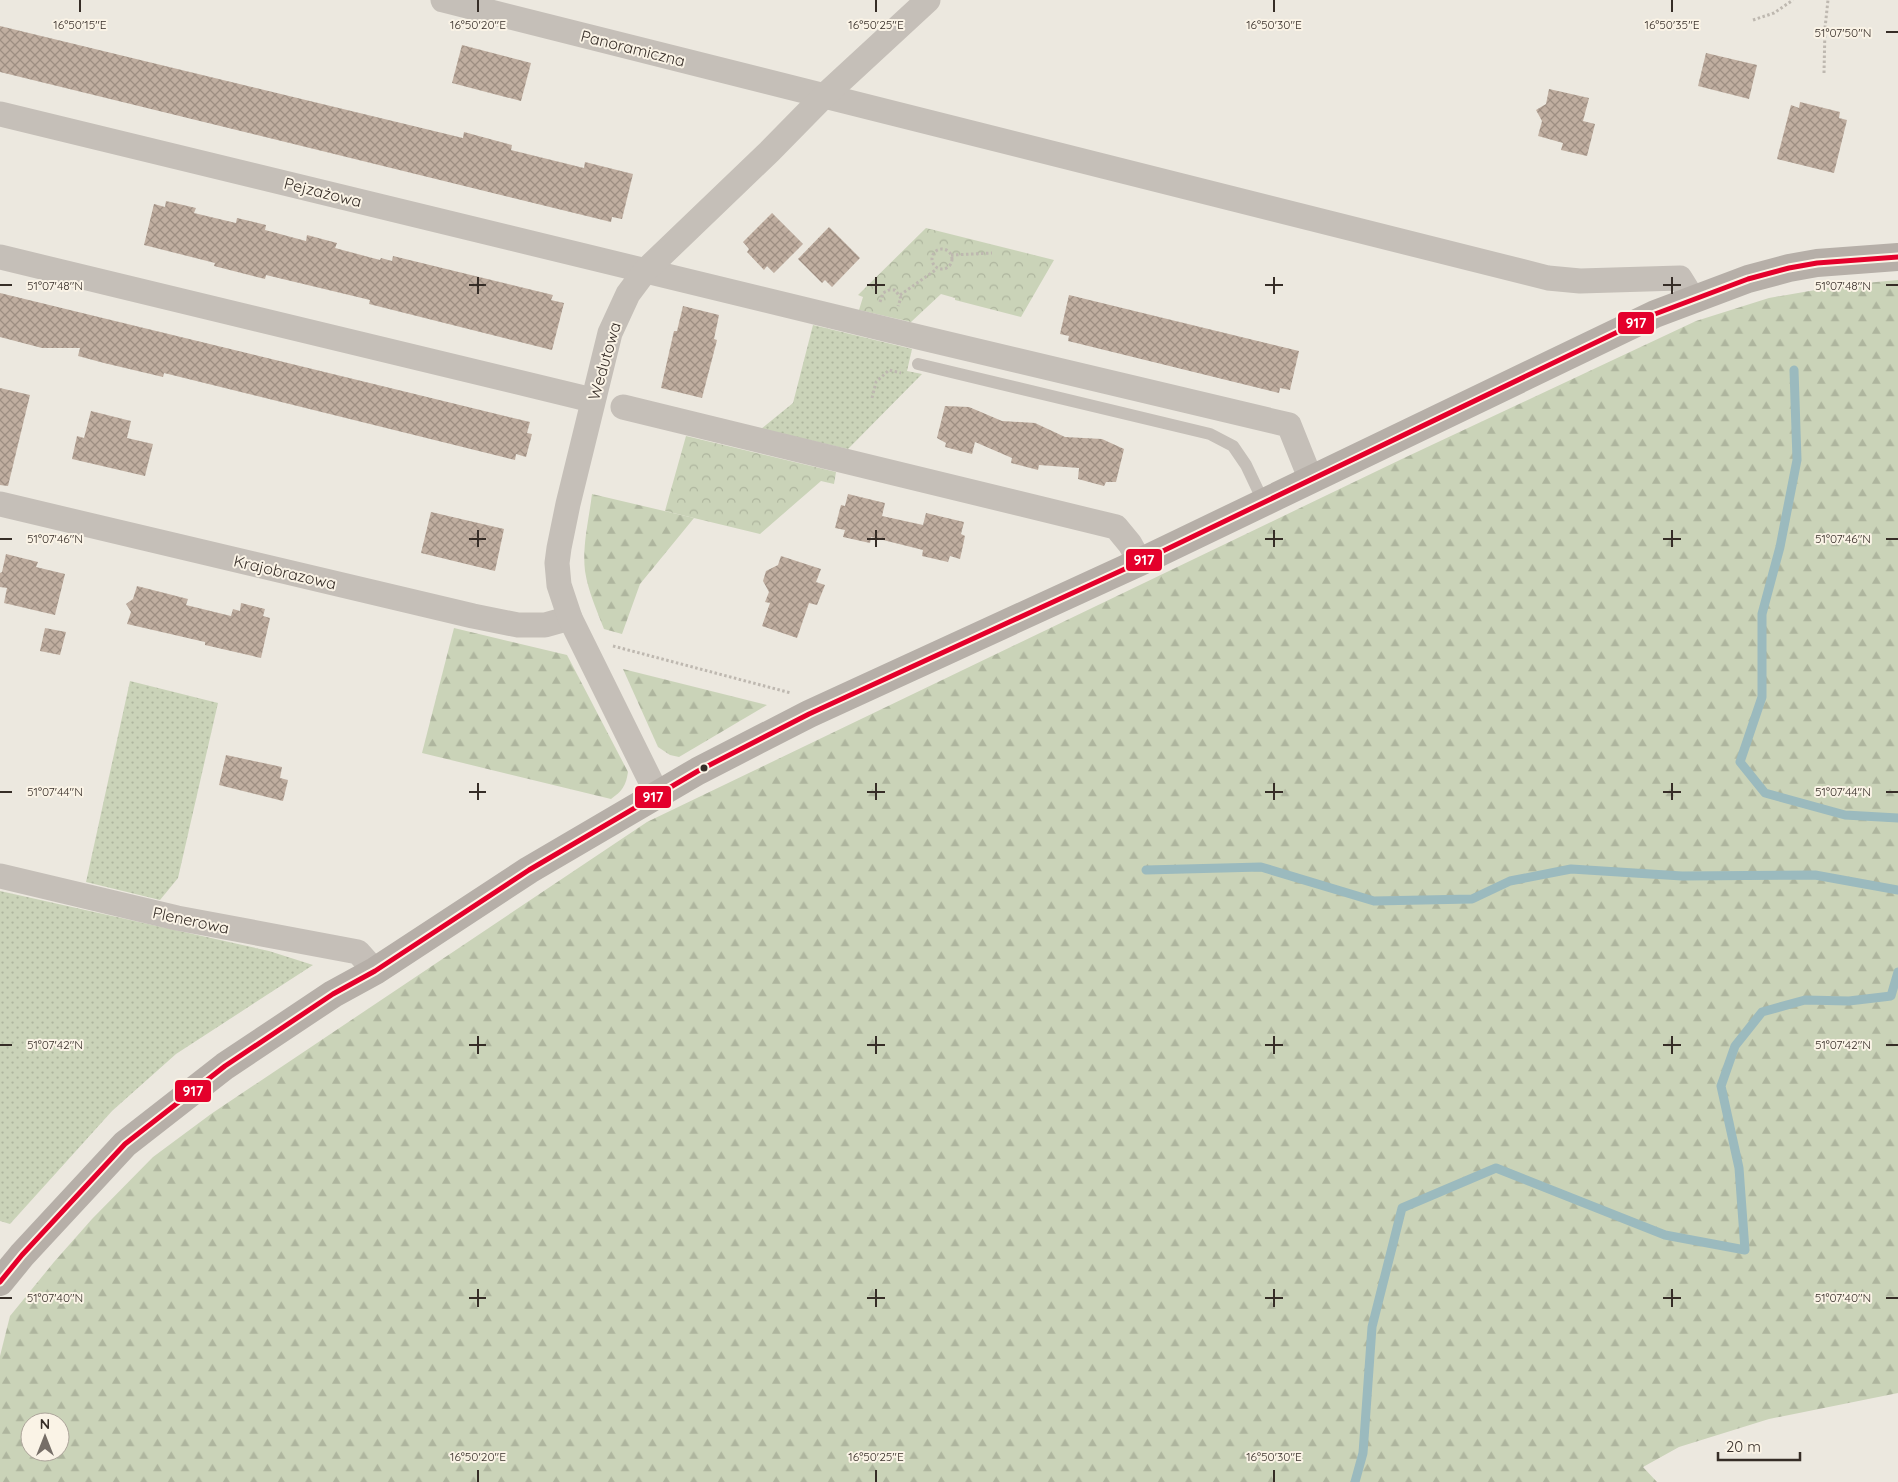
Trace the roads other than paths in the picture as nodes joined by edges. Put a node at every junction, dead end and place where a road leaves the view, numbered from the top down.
1 (443, 0) edge
2 (928, 0) edge
3 (823, 97) junction
4 (0, 114) edge
5 (0, 257) edge
6 (1898, 258) edge
7 (646, 270) junction
8 (1693, 299) junction
9 (918, 364) road end
10 (592, 400) junction
11 (623, 407) dead end
12 (1311, 480) junction
13 (1264, 503) junction
14 (0, 504) edge
15 (1140, 562) junction
16 (570, 618) junction
17 (658, 794) junction
18 (0, 876) edge
19 (375, 971) junction
20 (0, 1282) edge

1 - 3 street, Panoramiczna
2 - 3 street, Wedutowa
3 - 7 street, Wedutowa
3 - 8 street, Panoramiczna
4 - 7 street, Pejzażowa
5 - 10 street
6 - 8 street
7 - 10 street, Wedutowa
7 - 12 street, Pejzażowa
8 - 12 street
9 - 13 lane
10 - 16 street, Wedutowa
11 - 15 street
12 - 13 street
13 - 15 street
14 - 16 street, Krajobrazowa
15 - 17 street
16 - 17 street, Wedutowa
17 - 19 street
18 - 19 street, Plenerowa
19 - 20 street

